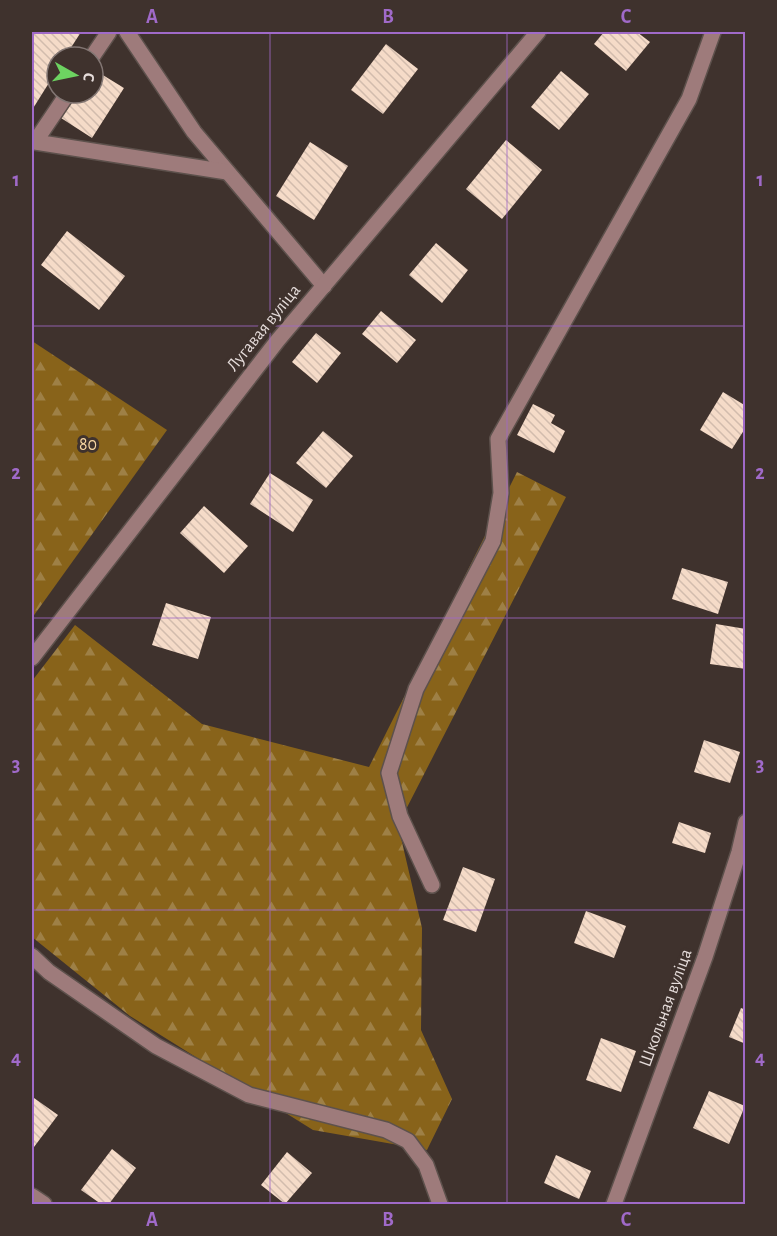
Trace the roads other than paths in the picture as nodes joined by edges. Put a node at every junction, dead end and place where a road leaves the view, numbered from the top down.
1 (109, 32) edge
2 (128, 32) edge
3 (538, 32) edge
4 (713, 32) edge
5 (100, 45) edge
6 (60, 105) edge
7 (227, 172) junction
8 (324, 286) junction
9 (32, 658) edge
10 (746, 822) edge
11 (432, 885) dead end
12 (32, 956) edge
13 (32, 1196) edge
14 (44, 1204) edge
15 (440, 1204) edge
16 (614, 1204) edge

1 - 5 street
2 - 7 street
3 - 8 street, Лугавая вуліца
4 - 11 street
6 - 7 street
7 - 8 street
8 - 9 street, Лугавая вуліца
10 - 16 street, Школьная вуліца
12 - 15 street
13 - 14 street

